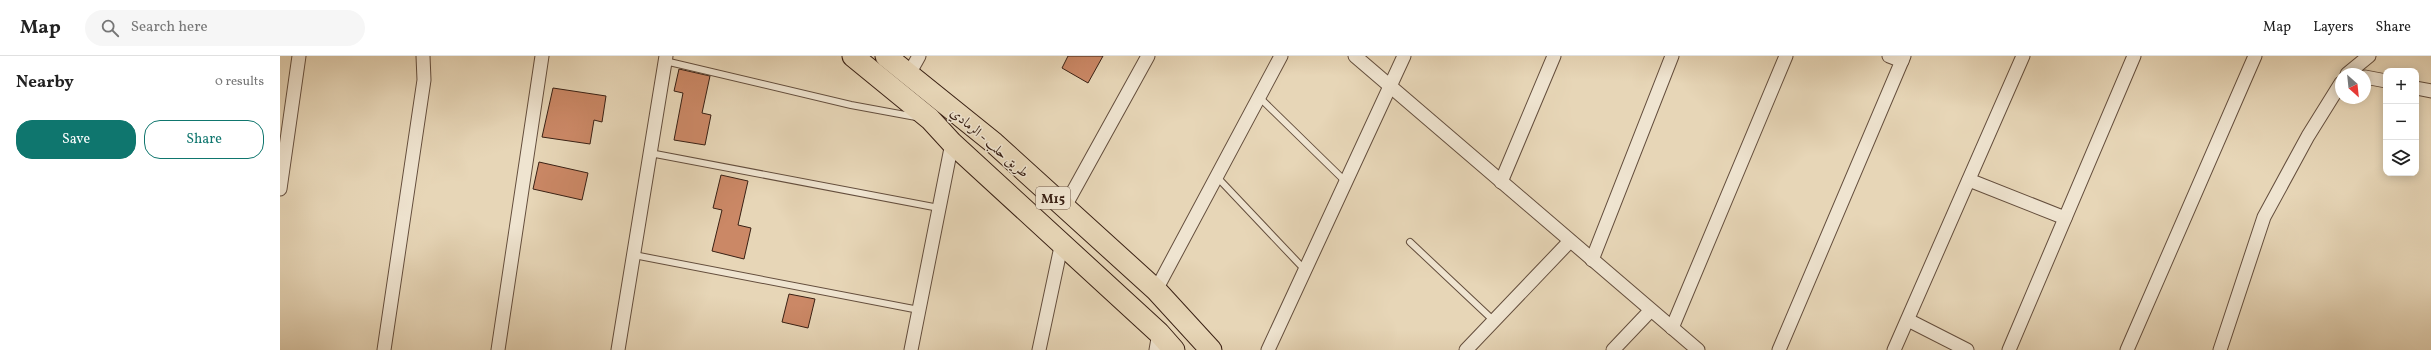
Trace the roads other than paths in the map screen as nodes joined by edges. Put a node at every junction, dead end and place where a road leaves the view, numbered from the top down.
1 (299, 56) edge
2 (423, 56) edge
3 (542, 56) edge
4 (853, 56) edge
5 (886, 56) edge
6 (919, 56) edge
7 (1148, 56) edge
8 (1281, 56) edge
9 (1355, 56) edge
10 (1404, 56) edge
11 (1554, 56) edge
12 (1672, 56) edge
13 (1786, 56) edge
14 (1890, 56) edge
15 (2023, 56) edge
16 (2134, 56) edge
17 (2255, 56) edge
18 (2369, 56) edge
19 (666, 59) edge
20 (1903, 59) edge
21 (2356, 68) edge
22 (909, 74) junction
23 (2371, 78) edge
24 (2383, 80) edge
25 (1390, 86) junction
26 (2419, 89) edge
27 (2431, 91) edge
28 (2335, 94) edge
29 (1259, 97) junction
30 (930, 119) junction
31 (952, 143) junction
32 (650, 153) junction
33 (1217, 177) junction
34 (1969, 180) junction
35 (1501, 182) junction
36 (1347, 183) junction
37 (280, 189) edge
38 (939, 208) junction
39 (1064, 208) junction
40 (2065, 218) junction
41 (1570, 241) junction
42 (1062, 242) junction
43 (1410, 242) dead end
44 (634, 255) junction
45 (1592, 260) junction
46 (1305, 270) junction
47 (1156, 290) junction
48 (919, 310) junction
49 (1650, 311) junction
50 (1908, 320) junction
51 (1494, 321) junction
52 (1672, 328) junction
53 (1157, 342) edge
54 (384, 350) edge
55 (498, 350) edge
56 (618, 350) edge
57 (911, 350) edge
58 (1039, 350) edge
59 (1174, 350) edge
60 (1210, 350) edge
61 (1268, 350) edge
62 (1466, 350) edge
63 (1613, 350) edge
64 (1698, 350) edge
65 (1779, 350) edge
66 (1894, 350) edge
67 (1967, 350) edge
68 (2009, 350) edge
69 (2127, 350) edge
70 (2220, 350) edge

1 - 37 street
2 - 54 street
3 - 55 street
4 - 30 highway, طريق حلب - الرمادي / M15
5 - 22 highway, طريق حلب - الرمادي / M15
6 - 22 street
7 - 39 street
8 - 29 street
9 - 25 street
10 - 25 street
11 - 35 street
12 - 45 street
13 - 52 street
14 - 20 street
15 - 34 street
16 - 40 street
17 - 69 street
18 - 21 street
19 - 30 lane
19 - 32 street
20 - 65 street
22 - 39 highway, طريق حلب - الرمادي / M15
23 - 24 street
25 - 35 street
25 - 36 street
26 - 27 street
28 - 70 street
29 - 33 street
29 - 36 lane
30 - 31 highway, طريق حلب - الرمادي / M15
31 - 38 street
31 - 42 highway, طريق حلب - الرمادي / M15
32 - 38 lane
32 - 44 street
33 - 46 lane
33 - 47 street
34 - 40 street
34 - 50 street
35 - 41 street
36 - 46 street
38 - 48 street
39 - 47 highway, طريق حلب - الرمادي / M15
40 - 68 street
41 - 45 street
41 - 51 street
42 - 53 highway, طريق حلب - الرمادي / M15
42 - 58 street
43 - 51 lane
44 - 48 lane
44 - 56 street
45 - 49 street
46 - 61 street
47 - 60 highway, طريق حلب - الرمادي / M15
48 - 57 street
49 - 52 street
49 - 63 street
50 - 66 street
50 - 67 street
51 - 62 street
52 - 64 street
53 - 59 highway, طريق حلب - الرمادي / M15

